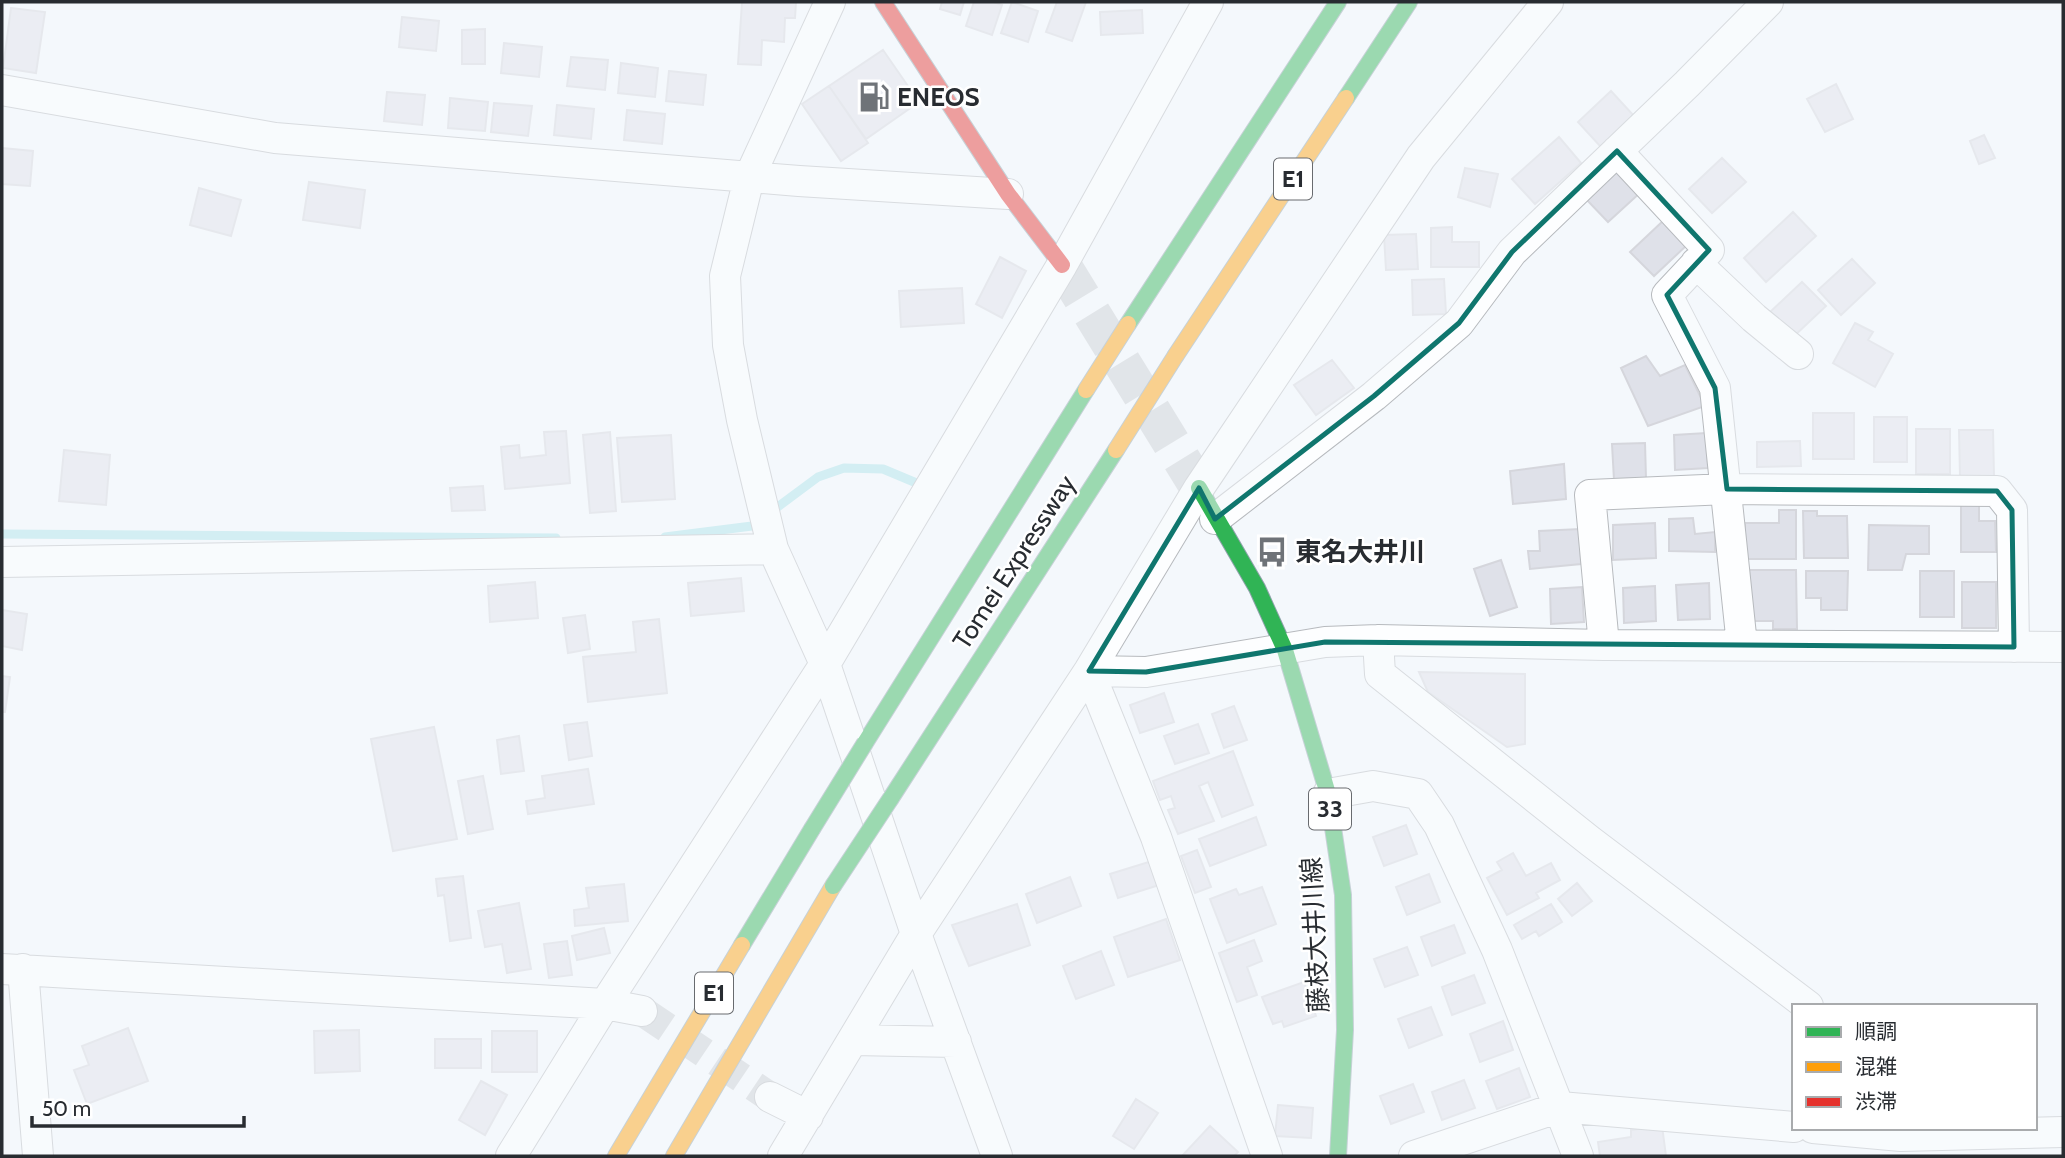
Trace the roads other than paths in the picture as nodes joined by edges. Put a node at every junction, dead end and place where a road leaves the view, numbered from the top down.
1 (830, 2) edge
2 (883, 2) edge
3 (1208, 2) edge
4 (1338, 2) edge
5 (1409, 2) edge
6 (1548, 2) edge
7 (1768, 2) edge
8 (2, 90) edge
9 (1617, 151) junction
10 (749, 177) junction
11 (1008, 194) junction
12 (1696, 263) junction
13 (1062, 265) junction
14 (1798, 354) dead end
15 (1199, 488) junction
16 (1727, 489) junction
17 (1215, 519) junction
18 (773, 549) junction
19 (2, 562) edge
20 (1378, 640) junction
21 (1604, 645) junction
22 (1742, 645) junction
23 (2014, 647) junction
24 (2063, 647) edge
25 (1284, 650) junction
26 (825, 664) junction
27 (1089, 671) junction
28 (1328, 794) junction
29 (916, 934) junction
30 (13, 969) edge
31 (605, 1004) junction
32 (1805, 1004) edge
33 (642, 1011) tunnel mouth
34 (853, 1040) junction
35 (956, 1042) junction
36 (769, 1097) tunnel mouth
37 (1560, 1107) junction
38 (808, 1116) junction
39 (1792, 1127) edge
40 (1835, 1130) edge
41 (1973, 1131) edge
42 (2063, 1132) edge
43 (38, 1156) edge
44 (511, 1156) edge
45 (616, 1156) edge
46 (674, 1156) edge
47 (783, 1156) edge
48 (997, 1156) edge
49 (1267, 1156) edge
50 (1338, 1156) edge
51 (1414, 1156) edge
52 (1578, 1156) edge

1 - 10 street
2 - 11 main road
3 - 13 street
4 - 45 main road, Tomei Expressway / E1, bridge
5 - 46 main road, Tomei Expressway / E1, bridge
6 - 15 street
7 - 9 street
8 - 10 street
9 - 12 street
9 - 17 street
10 - 11 street
10 - 18 street
11 - 13 main road
12 - 14 street
12 - 16 street
13 - 26 street
15 - 17 main road, 藤枝大井川線 / 33
15 - 27 street
16 - 21 street
16 - 22 street
16 - 23 street
17 - 25 main road, 藤枝大井川線 / 33
18 - 19 street
18 - 26 street
20 - 21 street
20 - 25 street
20 - 32 street
21 - 22 street
22 - 23 street
23 - 24 street
25 - 27 street
25 - 28 main road, 藤枝大井川線 / 33
26 - 29 street
26 - 31 street
27 - 29 street
27 - 49 street
28 - 37 street
28 - 50 main road, 藤枝大井川線 / 33
29 - 34 street
29 - 35 street
30 - 31 street
30 - 43 street
31 - 33 street
31 - 44 street
34 - 35 street
34 - 38 street
35 - 48 street
36 - 38 street
37 - 39 street
37 - 51 street
37 - 52 street
38 - 47 street
40 - 41 street
41 - 42 street

